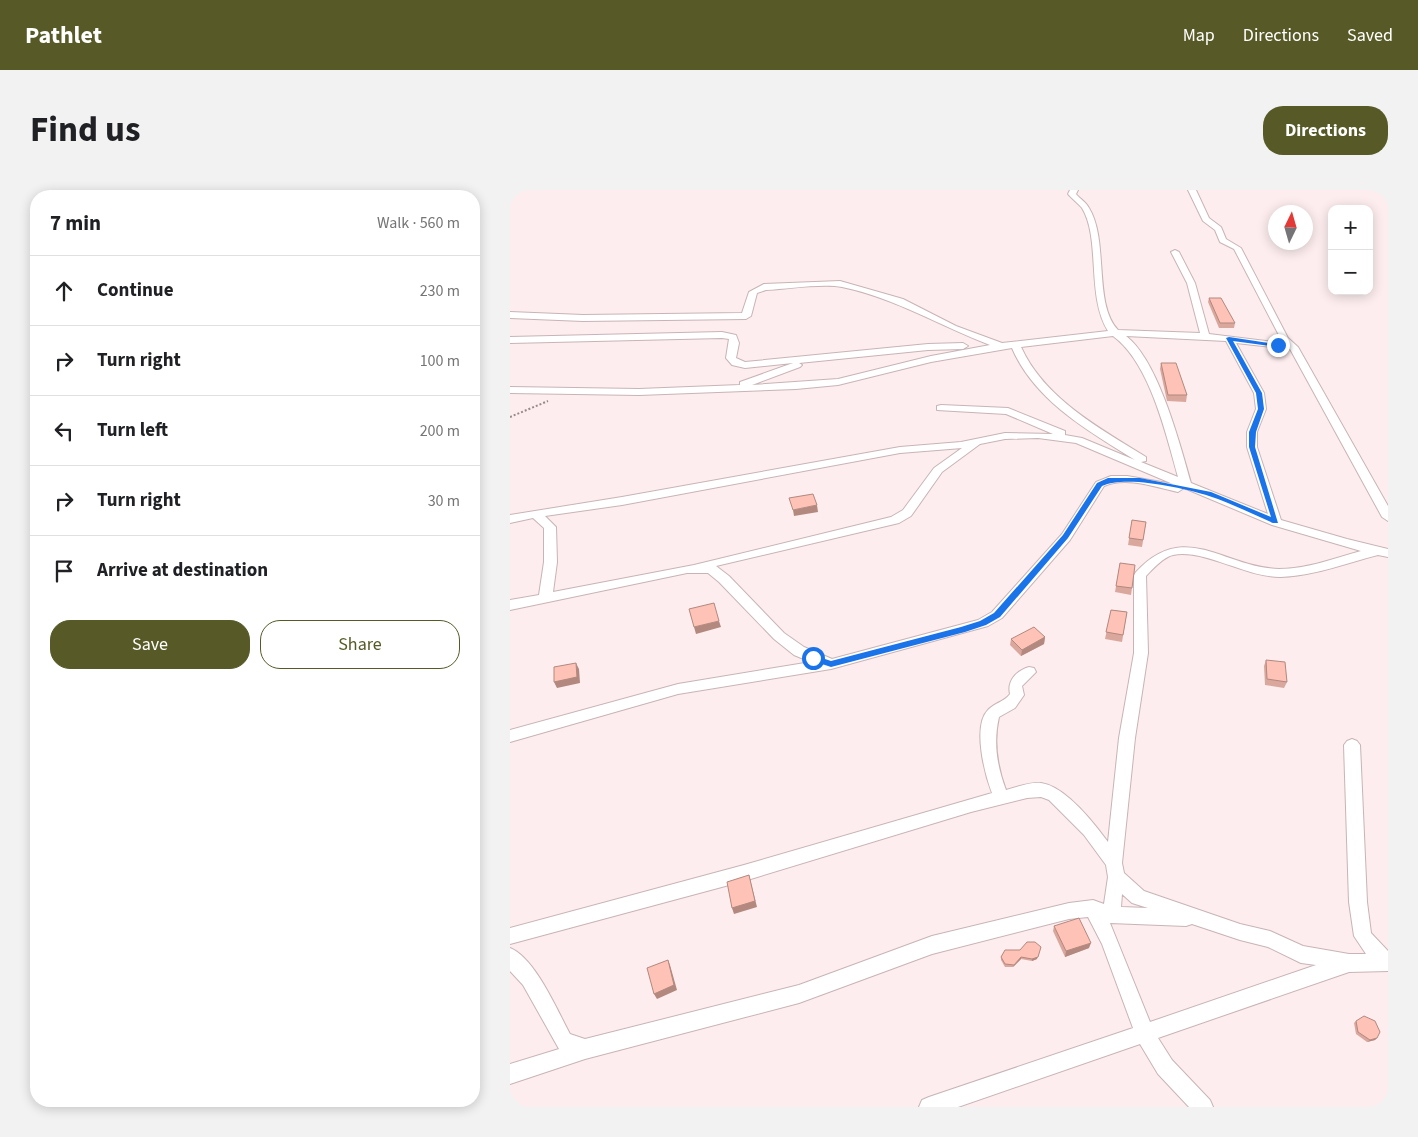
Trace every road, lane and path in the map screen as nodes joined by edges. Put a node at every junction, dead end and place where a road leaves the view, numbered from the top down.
1 (1074, 190) edge
2 (1192, 190) edge
3 (1175, 252) dead end
4 (510, 315) edge
5 (1117, 333) junction
6 (1205, 336) junction
7 (1229, 338) junction
8 (510, 340) edge
9 (1016, 344) junction
10 (1001, 346) junction
11 (1293, 347) junction
12 (822, 356) junction
13 (731, 388) junction
14 (511, 390) edge
15 (574, 390) junction
16 (941, 408) dead end
17 (510, 416) edge
18 (1078, 440) junction
19 (978, 442) junction
20 (1186, 482) junction
21 (1211, 494) junction
22 (535, 514) junction
23 (1388, 517) edge
24 (510, 519) edge
25 (1276, 522) junction
26 (1384, 552) edge
27 (687, 569) junction
28 (545, 598) junction
29 (510, 605) edge
30 (831, 664) junction
31 (1029, 672) dead end
32 (510, 736) edge
33 (1352, 745) dead end
34 (1002, 798) junction
35 (1115, 870) junction
36 (1094, 908) junction
37 (1112, 914) junction
38 (1206, 919) junction
39 (510, 936) edge
40 (510, 957) edge
41 (1388, 962) edge
42 (1349, 963) junction
43 (1145, 1034) junction
44 (585, 1049) junction
45 (510, 1074) edge
46 (929, 1107) edge
47 (1203, 1107) edge

1 - 5 street
2 - 11 street
3 - 6 street
4 - 10 street
5 - 6 street
5 - 9 street
5 - 20 street
6 - 7 street
7 - 11 street
7 - 25 street
8 - 12 street
9 - 10 street
9 - 20 street
10 - 12 street
10 - 13 street
11 - 23 street
12 - 13 street
13 - 15 street
14 - 15 street
15 - 17 path
16 - 18 street
18 - 19 street
18 - 20 street
19 - 22 street
19 - 27 street
20 - 21 street
21 - 25 street
21 - 30 street
22 - 24 street
22 - 28 street
25 - 26 street
26 - 35 street
27 - 28 street
27 - 30 street
28 - 29 street
30 - 32 street
31 - 34 street
33 - 41 street
34 - 35 street
34 - 39 street
35 - 37 street
35 - 38 street
36 - 37 street
36 - 43 street
36 - 44 street
37 - 38 street
38 - 42 street
40 - 44 street
41 - 42 street
42 - 43 street
43 - 46 street
43 - 47 street
44 - 45 street

